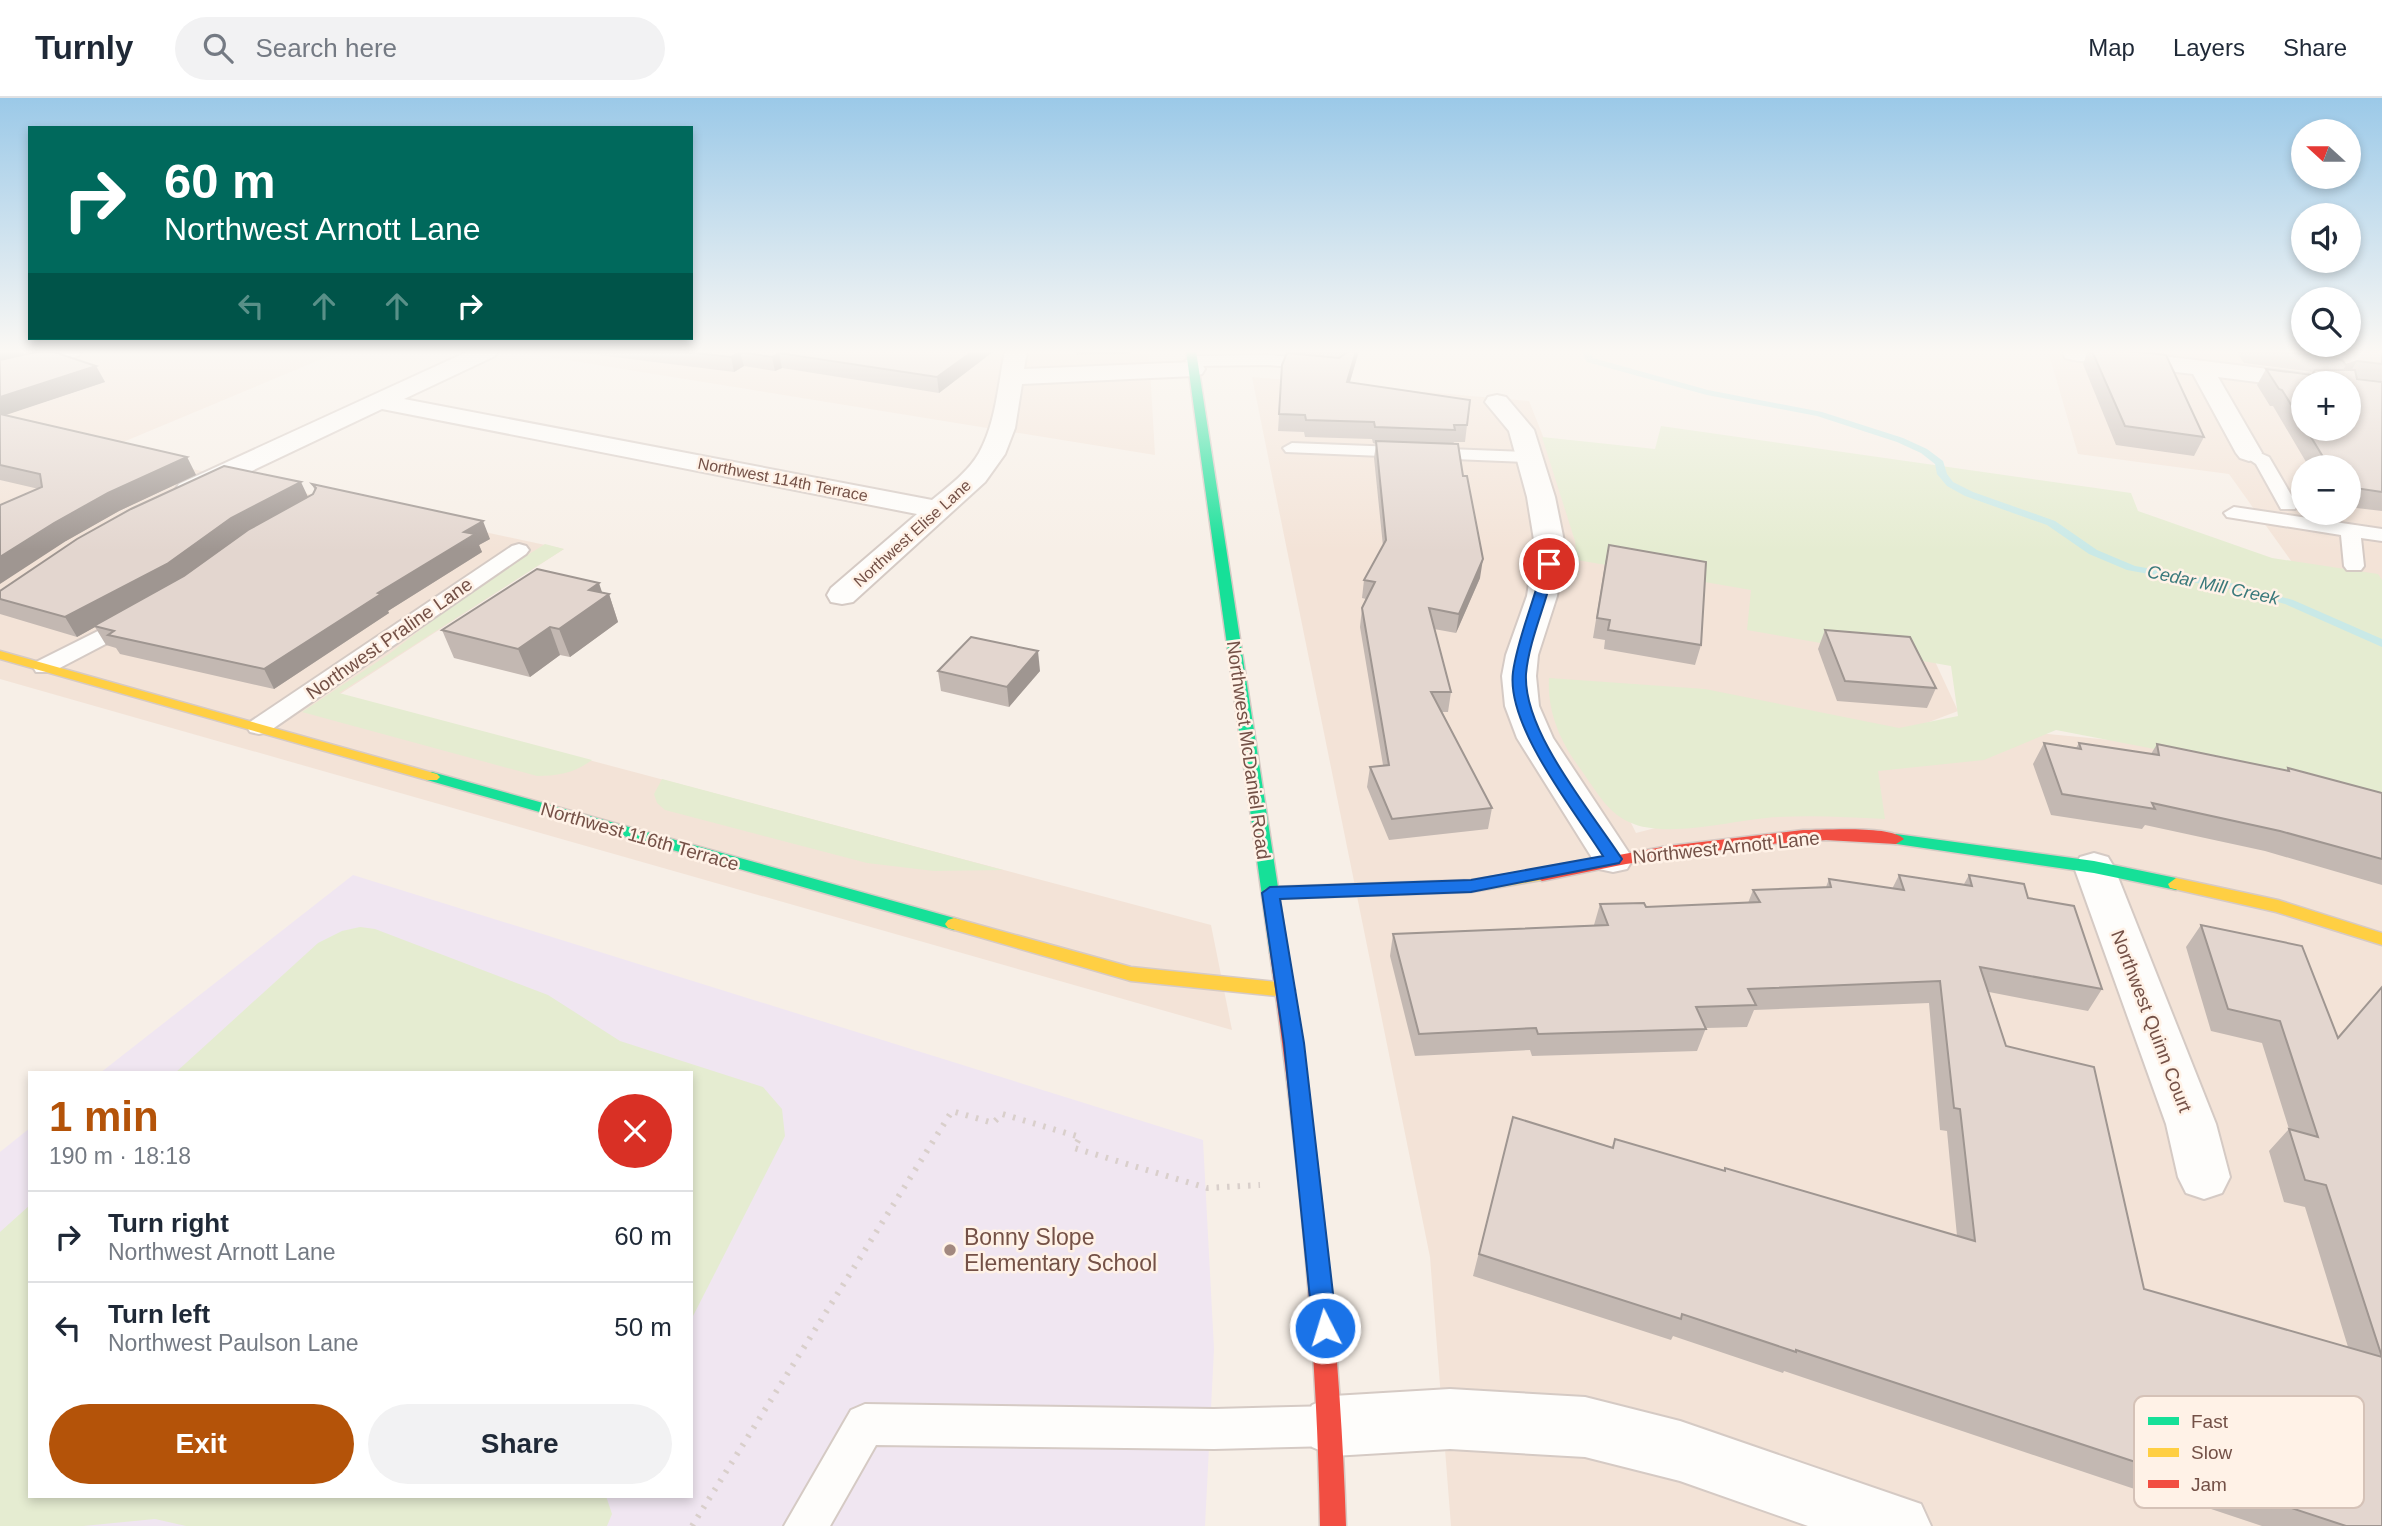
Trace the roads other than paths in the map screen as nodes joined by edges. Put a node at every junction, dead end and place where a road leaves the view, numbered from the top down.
1 (344, 418) edge
2 (464, 418) edge
3 (1004, 418) edge
4 (1201, 418) edge
5 (1510, 418) edge
6 (2229, 418) edge
7 (1292, 448) dead end
8 (2249, 453) joint
9 (1529, 457) junction
10 (166, 501) edge
11 (2288, 505) dead end
12 (939, 510) junction
13 (2234, 513) dead end
14 (2350, 530) junction
15 (2382, 534) edge
16 (519, 550) dead end
17 (2354, 566) dead end
18 (842, 596) dead end
19 (147, 612) edge
20 (0, 654) edge
21 (44, 667) junction
22 (259, 727) junction
23 (1614, 859) junction
24 (2094, 867) junction
25 (1270, 893) junction
26 (2382, 939) edge
27 (1286, 990) junction
28 (2204, 1177) dead end
29 (1333, 1426) junction
30 (806, 1526) edge
31 (1333, 1526) edge
32 (1899, 1526) edge

1 - 10 street
2 - 12 street, Northwest 114th Terrace
3 - 12 street, Northwest Elise Lane
4 - 25 street, Northwest McDaniel Road
5 - 9 street
6 - 8 street
7 - 9 lane
8 - 11 lane
9 - 23 street
12 - 18 street, Northwest Elise Lane
13 - 14 lane
14 - 15 lane
14 - 17 lane
16 - 22 lane, Northwest Praline Lane
19 - 21 lane
20 - 21 street, Northwest 116th Terrace
21 - 22 street, Northwest 116th Terrace
22 - 27 street, Northwest 116th Terrace
23 - 24 street, Northwest Arnott Lane
23 - 25 street, Northwest Arnott Lane
24 - 26 street, Northwest Arnott Lane
24 - 28 street, Northwest Quinn Court
25 - 27 street, Northwest McDaniel Road
27 - 29 street, Northwest McDaniel Road
29 - 30 lane
29 - 31 street, Northwest McDaniel Road
29 - 32 street

